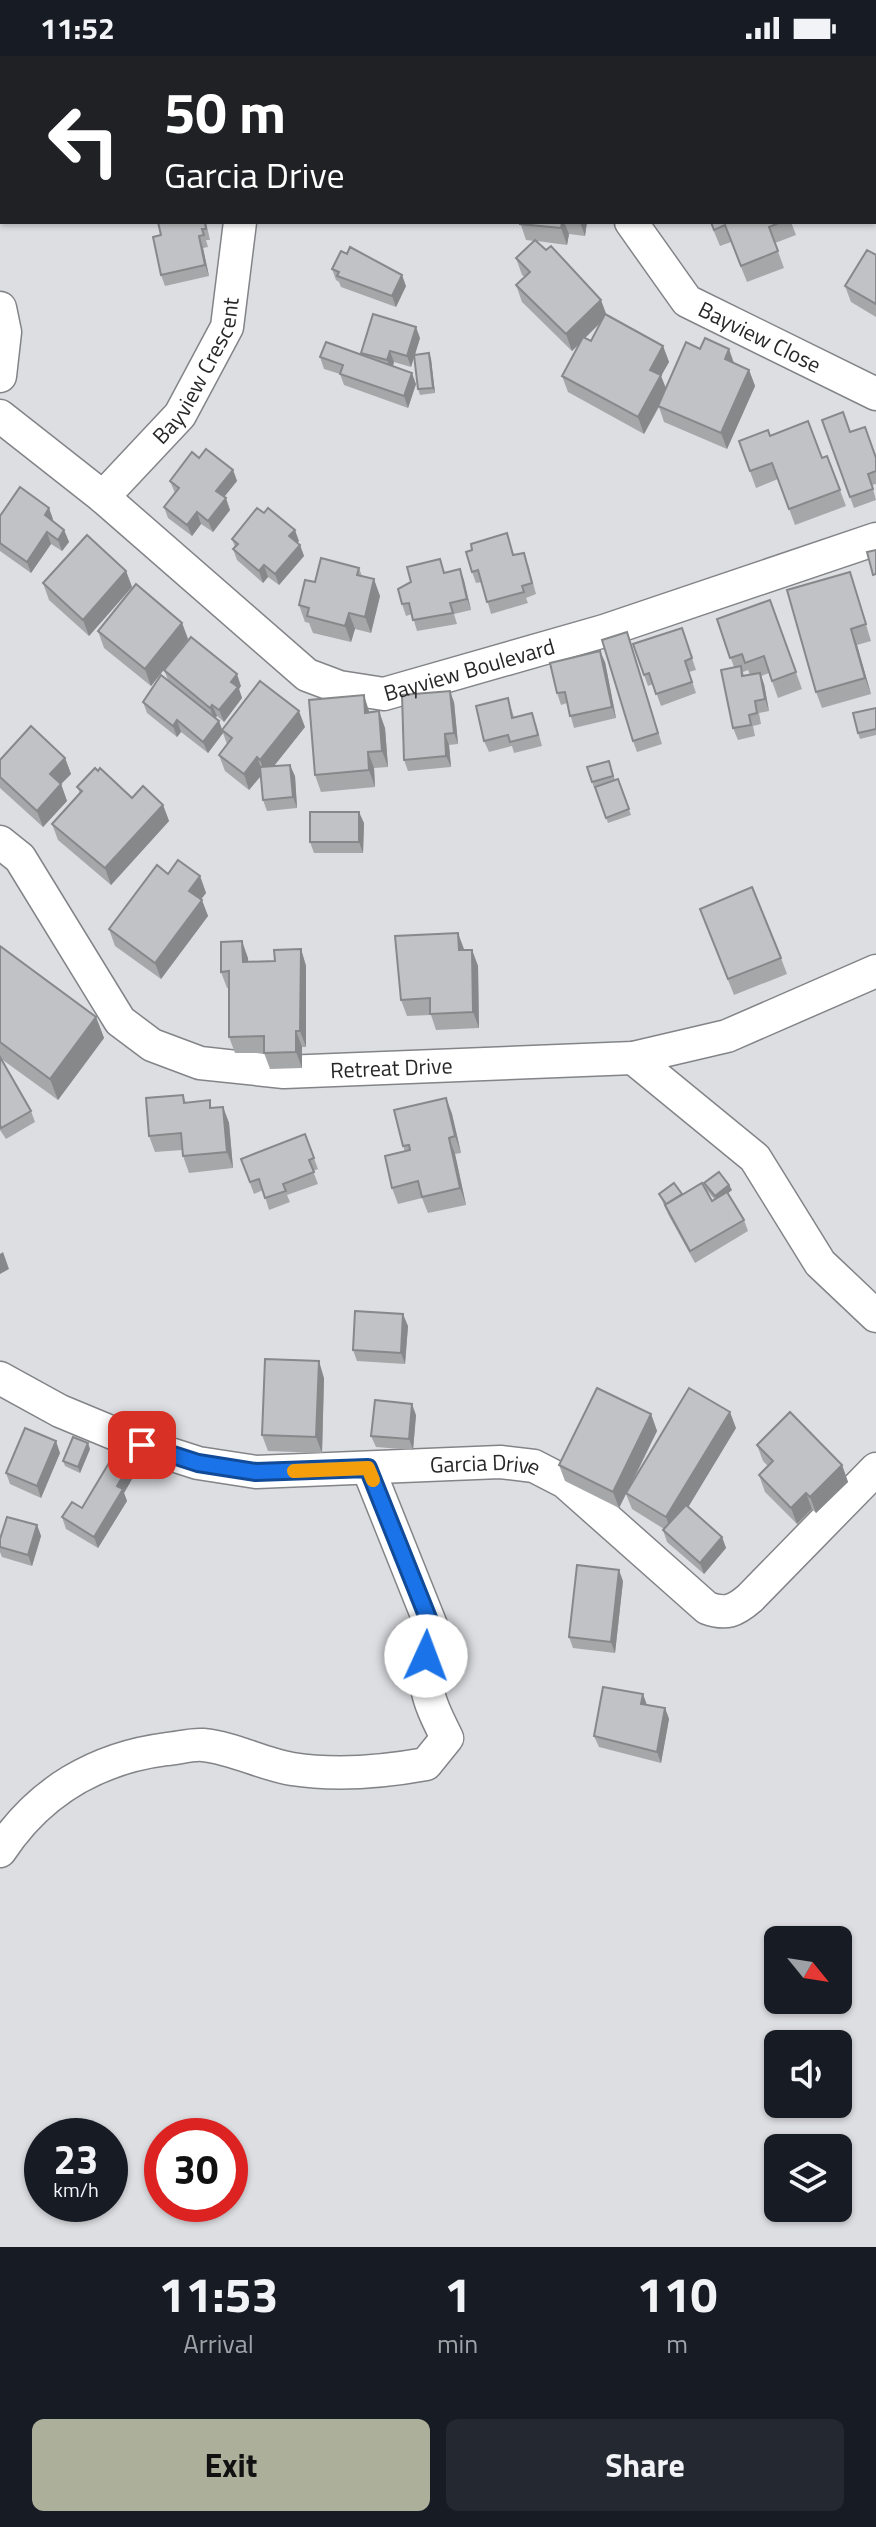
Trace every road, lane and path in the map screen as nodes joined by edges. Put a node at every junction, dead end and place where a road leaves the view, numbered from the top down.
1 (240, 224) edge
2 (632, 224) edge
3 (0, 308) edge
4 (0, 376) edge
5 (876, 394) edge
6 (2, 424) edge
7 (103, 497) junction
8 (876, 539) edge
9 (0, 842) edge
10 (876, 971) edge
11 (633, 1058) junction
12 (876, 1316) edge
13 (0, 1378) edge
14 (368, 1468) junction
15 (876, 1469) edge
16 (0, 1851) edge

1 - 7 street, Bayview Crescent
2 - 5 street, Bayview Close
3 - 4 street
6 - 7 street, Bayview Boulevard
7 - 8 street, Bayview Boulevard
9 - 11 street, Retreat Drive
10 - 11 street, Retreat Drive
11 - 12 street
13 - 14 street, Garcia Drive
14 - 15 street, Garcia Drive
14 - 16 street

